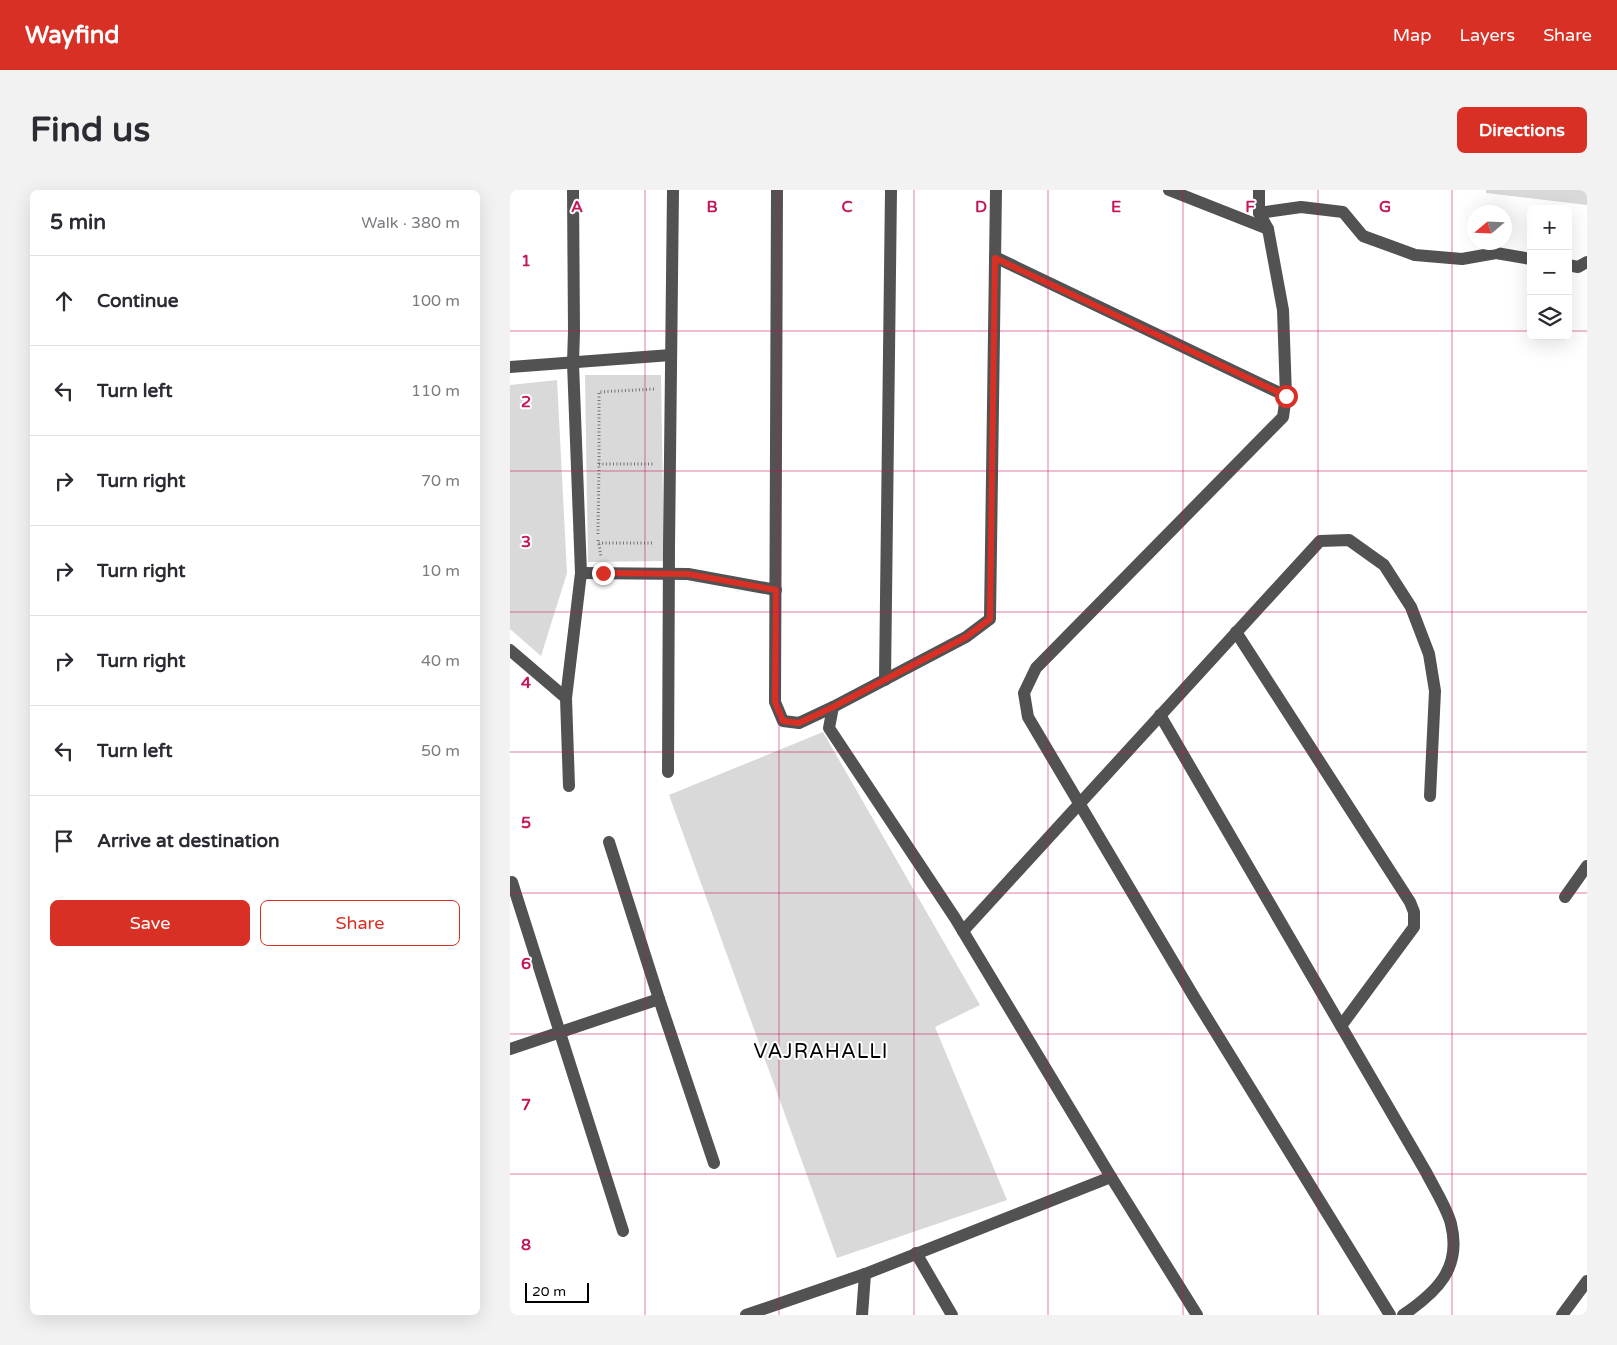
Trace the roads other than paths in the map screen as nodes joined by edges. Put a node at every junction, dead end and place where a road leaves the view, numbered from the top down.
1 (573, 190) edge
2 (672, 190) edge
3 (777, 190) edge
4 (891, 190) edge
5 (996, 190) edge
6 (1169, 190) edge
7 (1258, 190) edge
8 (1259, 213) junction
9 (1268, 229) junction
10 (995, 258) junction
11 (1527, 258) edge
12 (1587, 262) edge
13 (1572, 266) edge
14 (671, 355) junction
15 (574, 363) junction
16 (510, 367) edge
17 (1286, 396) junction
18 (581, 573) junction
19 (668, 573) junction
20 (776, 590) junction
21 (1236, 632) junction
22 (510, 650) edge
23 (885, 680) junction
24 (566, 698) junction
25 (833, 707) junction
26 (1160, 715) junction
27 (668, 772) dead end
28 (568, 786) dead end
29 (1430, 796) dead end
30 (1079, 804) junction
31 (609, 842) dead end
32 (1587, 866) edge
33 (512, 882) dead end
34 (1565, 897) dead end
35 (963, 931) junction
36 (659, 1000) junction
37 (1341, 1026) junction
38 (560, 1032) junction
39 (510, 1049) edge
40 (714, 1163) dead end
41 (1110, 1178) junction
42 (623, 1231) dead end
43 (916, 1253) junction
44 (865, 1274) junction
45 (1587, 1280) edge
46 (746, 1315) edge
47 (862, 1315) edge
48 (952, 1315) edge
49 (1196, 1315) edge
50 (1390, 1315) edge
51 (1403, 1315) edge
52 (1562, 1315) edge

1 - 15 street
2 - 14 street
3 - 20 street
4 - 23 street
5 - 10 street
6 - 9 street
7 - 8 street
8 - 9 street
8 - 11 street
9 - 17 street
10 - 17 street
10 - 23 street
12 - 13 street
14 - 15 street
14 - 19 street
15 - 16 street
15 - 18 street
17 - 30 street
18 - 19 street
18 - 24 street
19 - 20 street
19 - 27 street
20 - 25 street
21 - 26 street
21 - 29 street
21 - 37 street
22 - 24 street
23 - 25 street
24 - 28 street
25 - 35 street
26 - 30 street
26 - 37 street
30 - 35 street
30 - 50 street
31 - 36 street
32 - 34 street
33 - 38 street
35 - 41 street
36 - 38 street
36 - 40 street
37 - 51 street
38 - 39 street
38 - 42 street
41 - 43 street
41 - 49 street
43 - 44 street
43 - 48 street
44 - 46 street
44 - 47 street
45 - 52 street

